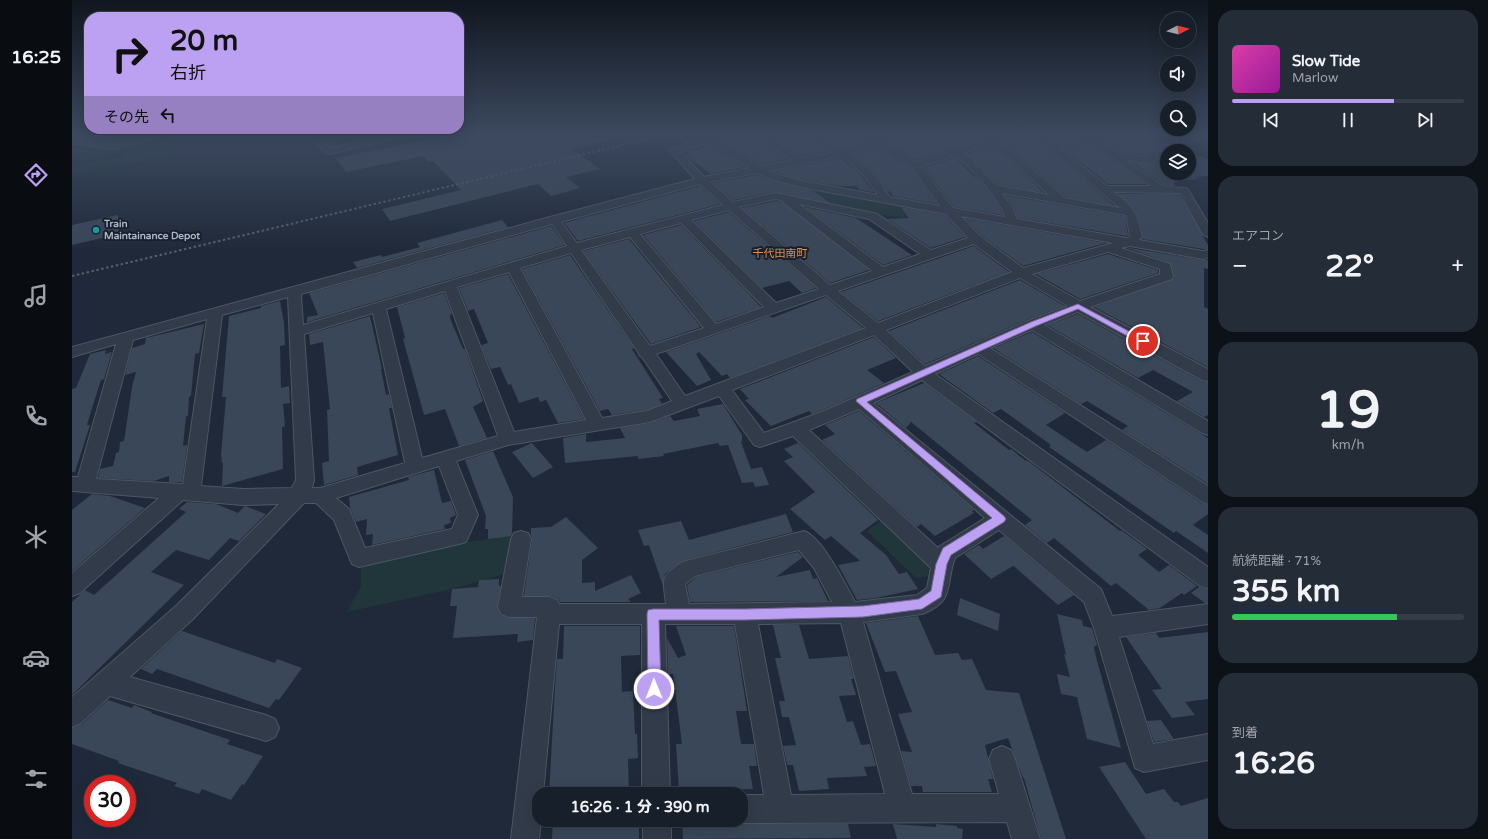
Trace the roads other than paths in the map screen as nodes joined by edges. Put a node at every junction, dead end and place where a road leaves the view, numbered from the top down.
1 (695, 173) edge
2 (742, 173) edge
3 (766, 173) edge
4 (867, 173) edge
5 (921, 173) edge
6 (979, 173) edge
7 (1031, 173) edge
8 (1084, 173) edge
9 (1139, 173) edge
10 (702, 181) junction
11 (993, 188) junction
12 (1161, 189) junction
13 (1105, 190) junction
14 (783, 198) junction
15 (886, 200) junction
16 (1060, 200) junction
17 (731, 206) junction
18 (948, 210) junction
19 (1131, 213) junction
20 (554, 219) junction
21 (683, 219) junction
22 (1012, 221) junction
23 (632, 232) junction
24 (1208, 233) edge
25 (976, 239) junction
26 (1130, 242) junction
27 (574, 248) junction
28 (1107, 248) junction
29 (1208, 254) edge
30 (930, 255) junction
31 (512, 266) junction
32 (882, 272) junction
33 (1021, 274) junction
34 (449, 285) junction
35 (294, 290) junction
36 (828, 290) junction
37 (378, 306) junction
38 (1078, 306) junction
39 (774, 309) junction
40 (215, 312) junction
41 (1033, 324) junction
42 (875, 328) junction
43 (713, 330) junction
44 (297, 331) junction
45 (126, 337) junction
46 (979, 348) junction
47 (72, 352) edge
48 (645, 353) junction
49 (923, 373) junction
50 (1208, 376) edge
51 (722, 388) junction
52 (860, 401) junction
53 (682, 404) junction
54 (597, 424) junction
55 (797, 428) junction
56 (1208, 429) edge
57 (508, 439) junction
58 (445, 457) junction
59 (414, 467) junction
60 (77, 486) edge
61 (185, 492) junction
62 (310, 495) junction
63 (1208, 496) edge
64 (1000, 519) junction
65 (521, 539) dead end
66 (942, 564) junction
67 (1208, 579) edge
68 (72, 586) edge
69 (849, 612) junction
70 (548, 614) junction
71 (653, 614) junction
72 (679, 614) junction
73 (746, 614) junction
74 (1208, 614) edge
75 (1105, 628) junction
76 (107, 683) junction
77 (72, 714) edge
78 (266, 728) dead end
79 (1208, 747) edge
80 (1002, 758) dead end
81 (656, 787) edge
82 (780, 808) junction
83 (902, 808) junction
84 (1017, 808) junction
85 (748, 809) edge
86 (657, 827) edge
87 (525, 839) edge
88 (657, 839) edge
89 (1026, 839) edge

1 - 10 street
2 - 10 street
3 - 15 street
4 - 15 street
5 - 18 street
6 - 11 street
7 - 16 street
8 - 13 street
9 - 12 street
10 - 17 street
10 - 20 street
11 - 16 street
11 - 22 street
12 - 13 street
12 - 24 street
13 - 19 street
14 - 17 street
14 - 30 street
14 - 32 street
15 - 18 street
16 - 19 street
17 - 21 street
17 - 36 street
18 - 22 street
18 - 25 street
19 - 26 street
20 - 27 street
20 - 35 street
21 - 23 street
21 - 39 street
22 - 26 street
23 - 27 street
23 - 43 street
25 - 30 street
25 - 33 street
26 - 28 street
26 - 29 street
27 - 31 street
27 - 48 street
28 - 33 street
28 - 38 street
30 - 32 street
31 - 34 street
31 - 54 street
32 - 36 street
33 - 38 street
33 - 42 street
34 - 37 street
34 - 57 street
35 - 40 street
35 - 44 street
36 - 39 street
36 - 42 street
37 - 44 street
37 - 59 street
38 - 41 street
38 - 50 street
39 - 43 street
40 - 45 street
40 - 61 street
41 - 46 street
41 - 56 street
42 - 49 street
42 - 51 street
43 - 48 street
44 - 62 street
45 - 47 street
45 - 60 street
46 - 49 street
46 - 63 street
48 - 53 street
49 - 52 street
49 - 67 street
51 - 53 street
51 - 55 street
52 - 55 street
52 - 64 street
53 - 54 street
54 - 57 street
55 - 66 street
57 - 58 street
58 - 59 street
58 - 62 street
59 - 62 street
60 - 61 street
61 - 62 street
61 - 68 street
62 - 76 street
64 - 66 street
64 - 75 street
65 - 70 street
66 - 69 street
69 - 72 street
69 - 73 street
69 - 83 street
70 - 71 street
70 - 87 street
71 - 72 street
71 - 81 street
72 - 73 street
73 - 82 street
74 - 75 street
75 - 79 street
76 - 77 street
76 - 78 street
80 - 84 street
82 - 83 street
82 - 85 street
83 - 84 street
84 - 89 street
86 - 88 street

